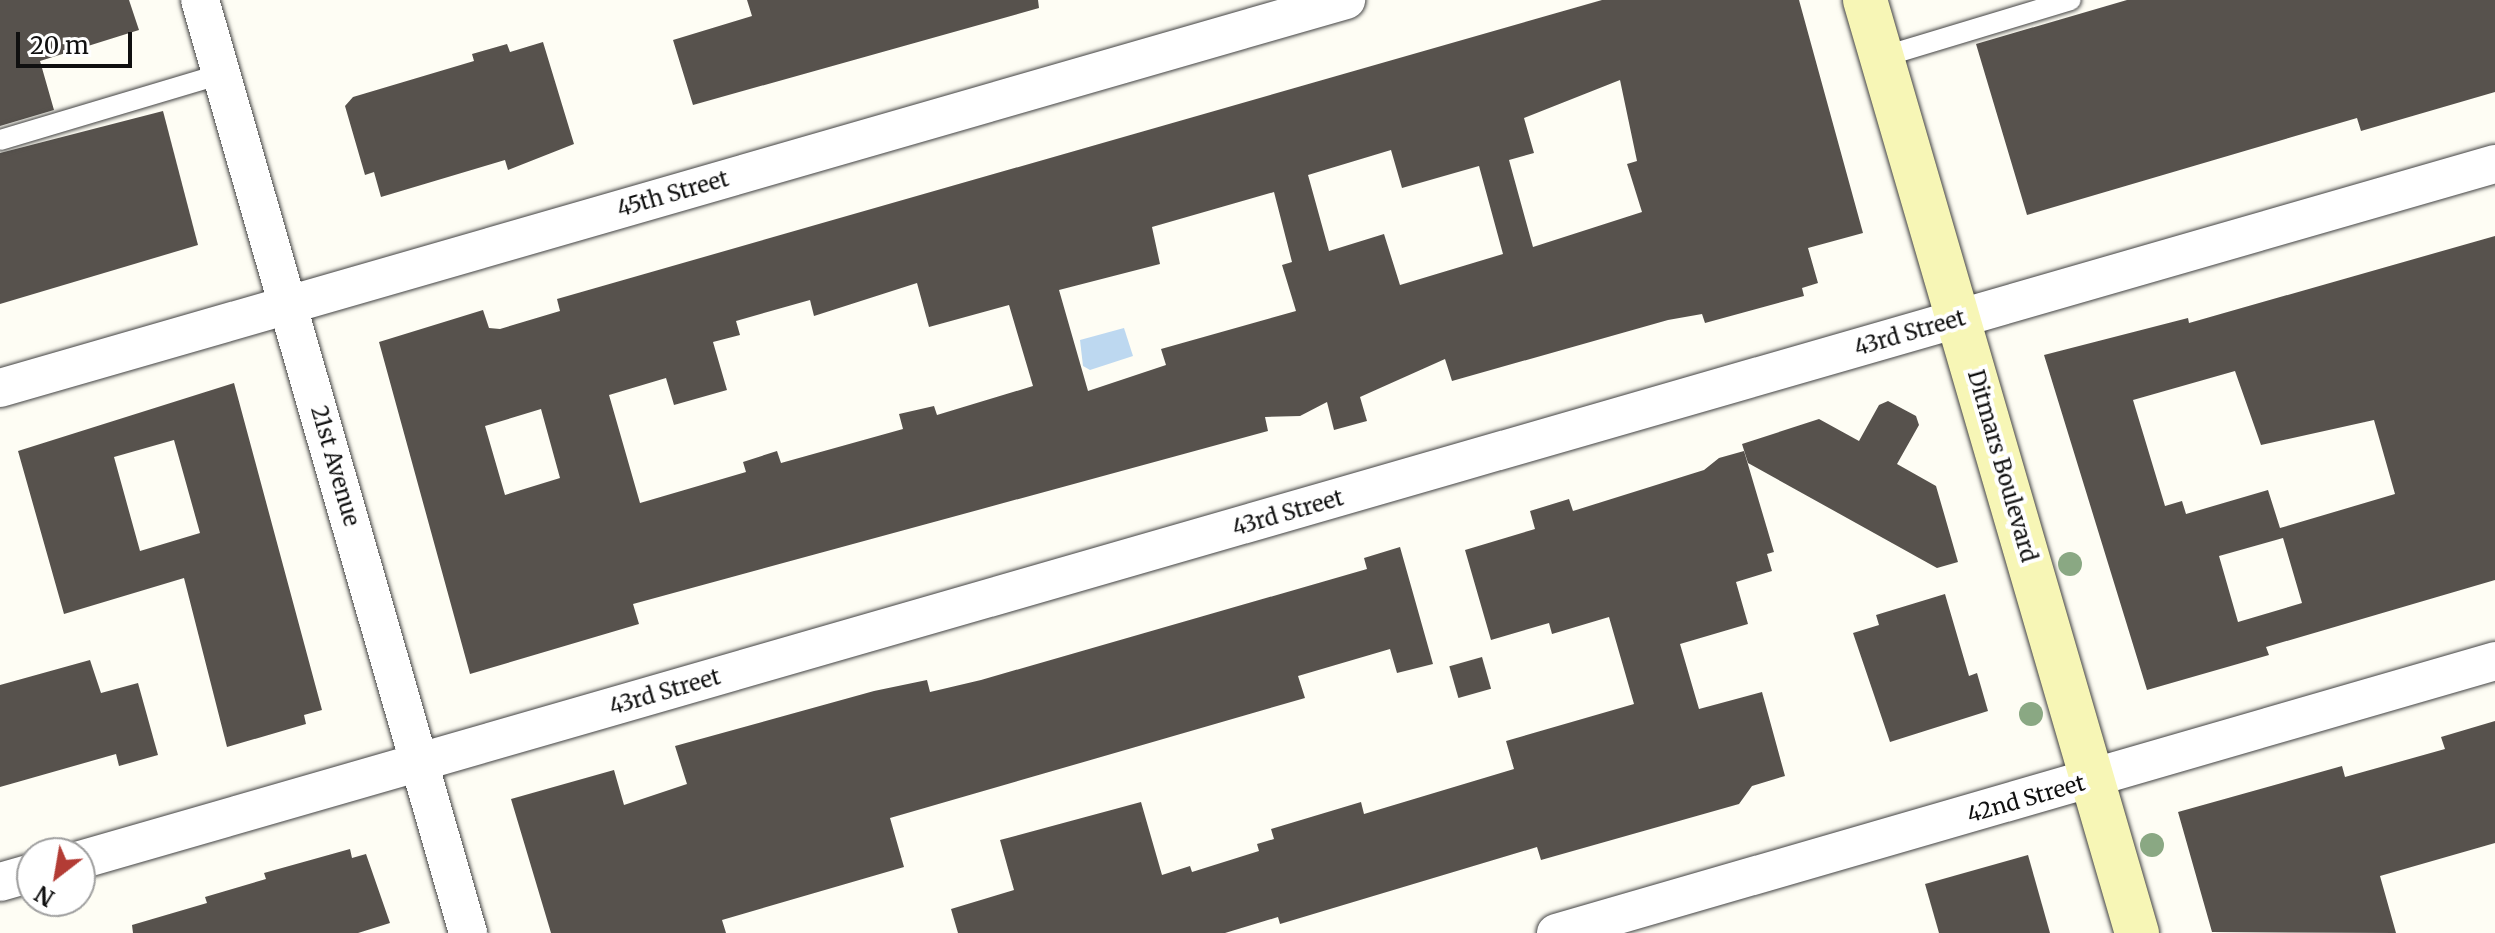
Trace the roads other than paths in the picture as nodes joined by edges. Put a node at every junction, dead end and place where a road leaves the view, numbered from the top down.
1 (200, 0) edge
2 (1346, 0) edge
3 (1865, 0) edge
4 (2071, 0) edge
5 (1882, 57) junction
6 (222, 74) junction
7 (0, 140) edge
8 (2495, 164) edge
9 (289, 305) junction
10 (1958, 318) junction
11 (0, 388) edge
12 (2495, 661) edge
13 (419, 764) junction
14 (2092, 780) junction
15 (96, 855) edge
16 (468, 933) edge
17 (1556, 933) edge
18 (2137, 933) edge

1 - 6 street, 21st Avenue
2 - 9 street, 45th Street
3 - 5 street, Ditmars Boulevard
4 - 5 lane
5 - 10 street, Ditmars Boulevard
6 - 7 lane
6 - 9 street, 21st Avenue
8 - 10 street, 43rd Street
9 - 11 street, 45th Street
9 - 13 street, 21st Avenue
10 - 13 street, 43rd Street
10 - 14 street, Ditmars Boulevard
12 - 14 street, 42nd Street
13 - 15 street, 43rd Street
13 - 16 street, 21st Avenue
14 - 17 street, 42nd Street
14 - 18 street, Ditmars Boulevard

